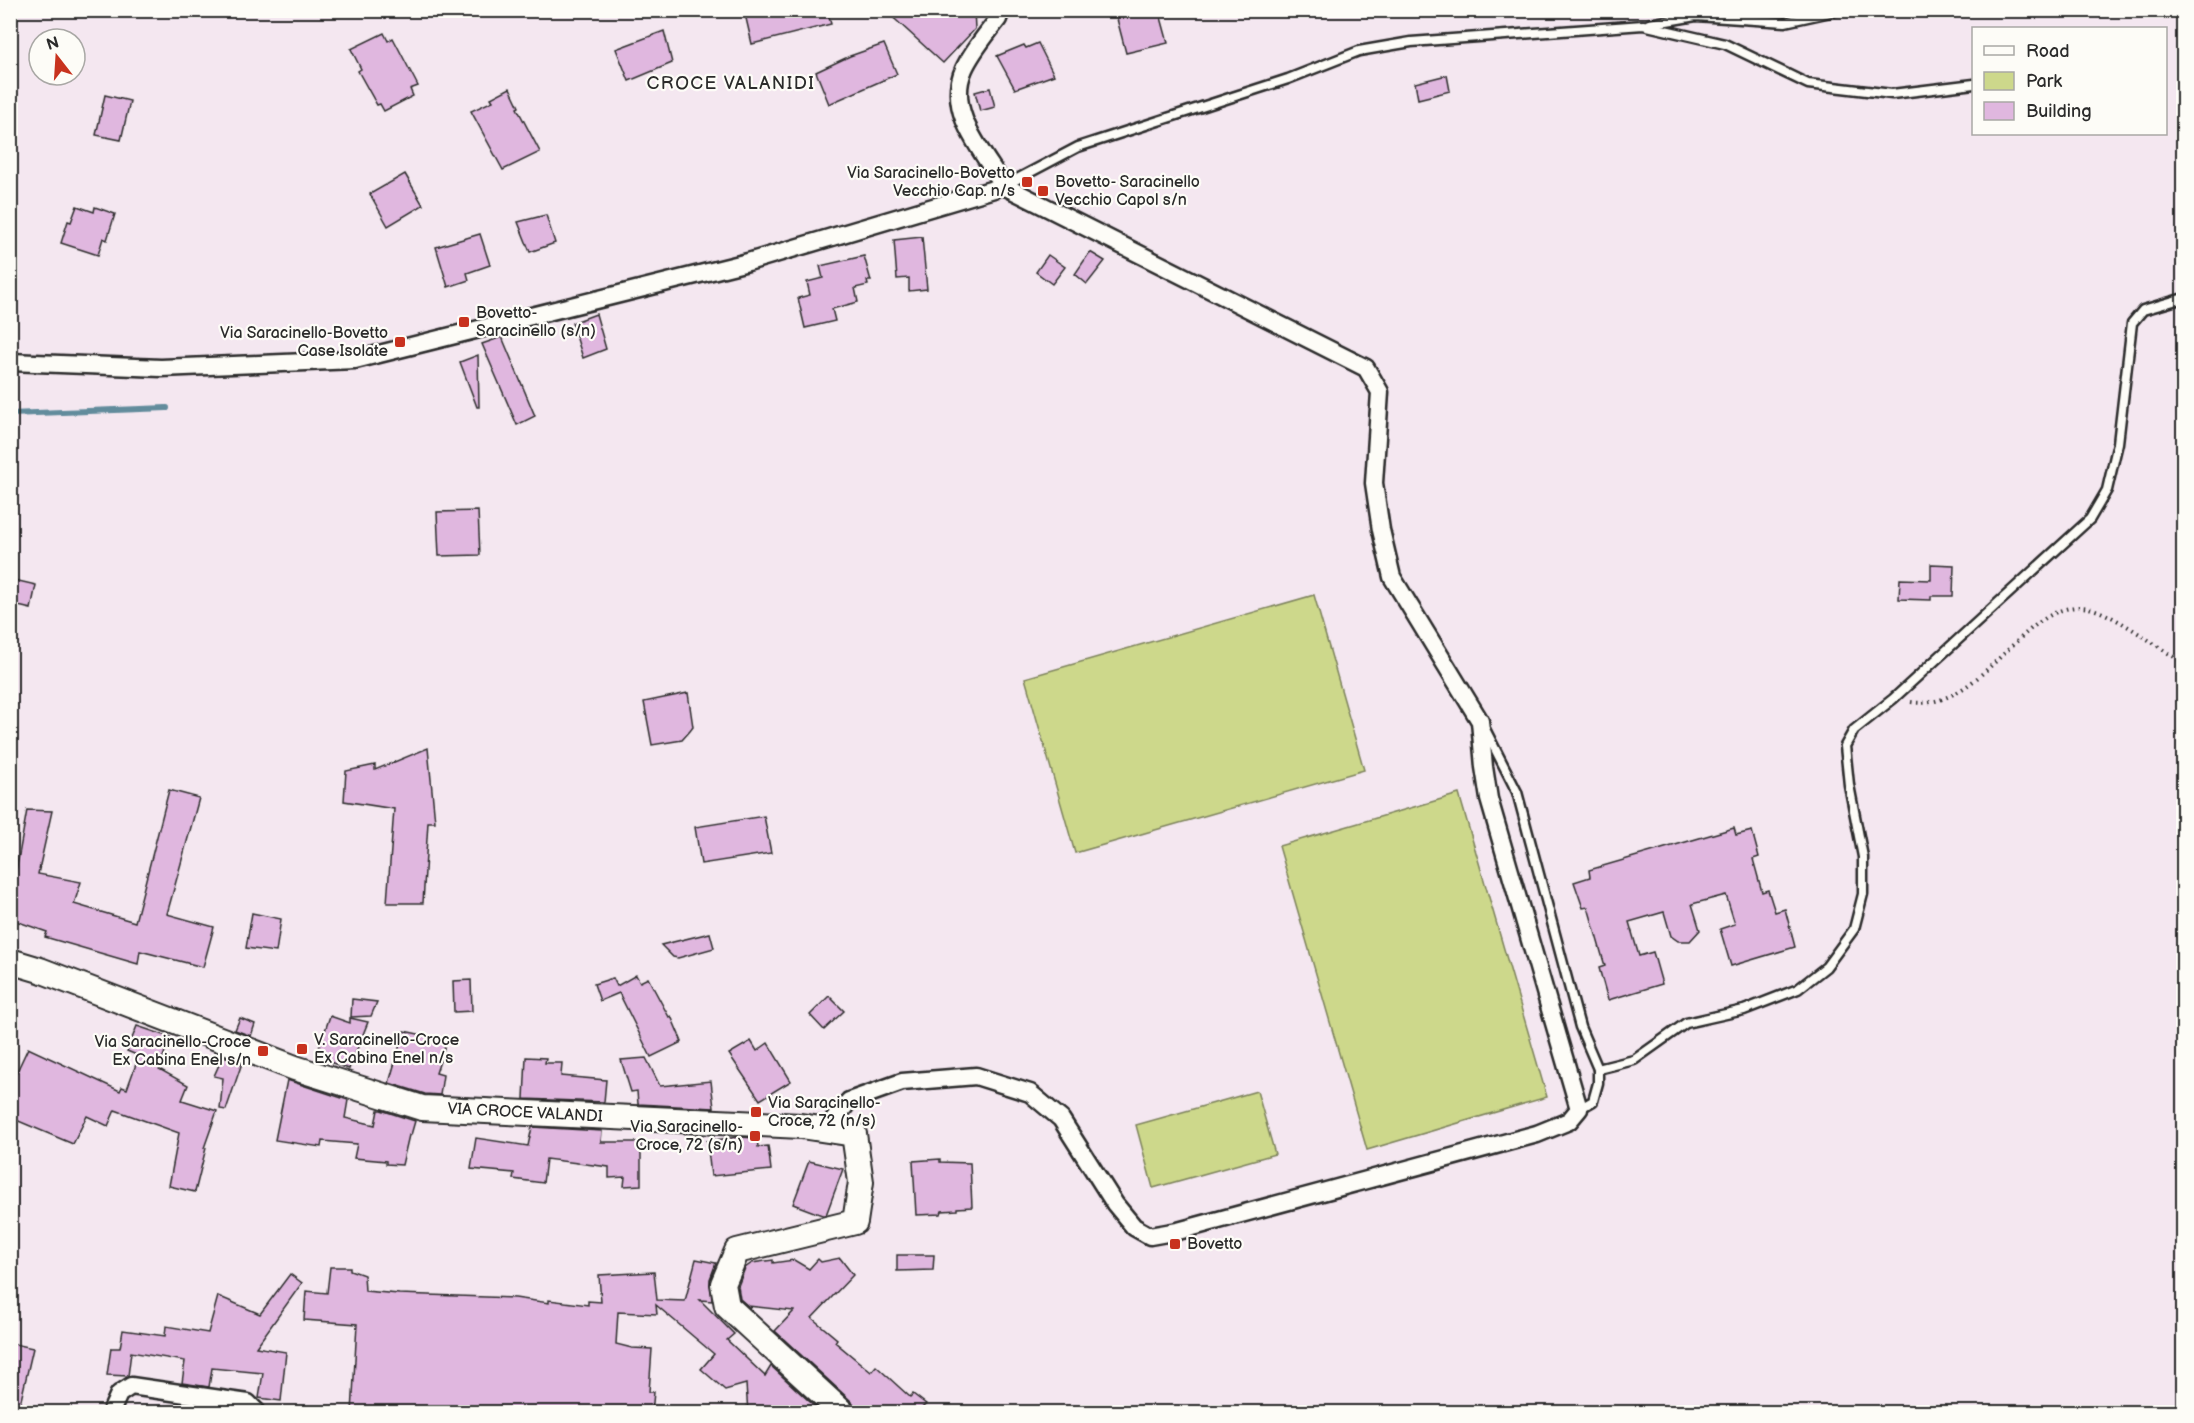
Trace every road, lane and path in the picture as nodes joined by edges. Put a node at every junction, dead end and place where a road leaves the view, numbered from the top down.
1 (1001, 10) edge
2 (1840, 10) edge
3 (1643, 25) junction
4 (1972, 84) edge
5 (1004, 186) junction
6 (2184, 298) edge
7 (10, 362) edge
8 (2184, 663) edge
9 (1893, 699) junction
10 (1480, 721) junction
11 (10, 961) edge
12 (1598, 1069) junction
13 (1579, 1109) junction
14 (826, 1130) junction
15 (111, 1413) edge
16 (257, 1413) edge
17 (842, 1413) edge

1 - 5 street
2 - 3 lane
3 - 4 lane
3 - 5 lane
5 - 7 street
5 - 10 street
6 - 9 lane
8 - 9 path
9 - 12 lane
10 - 12 lane
10 - 13 street
11 - 14 street, VIA CROCE VALANDI
12 - 13 lane
13 - 14 street
14 - 17 street, VIA CROCE VALANDI
15 - 16 street

